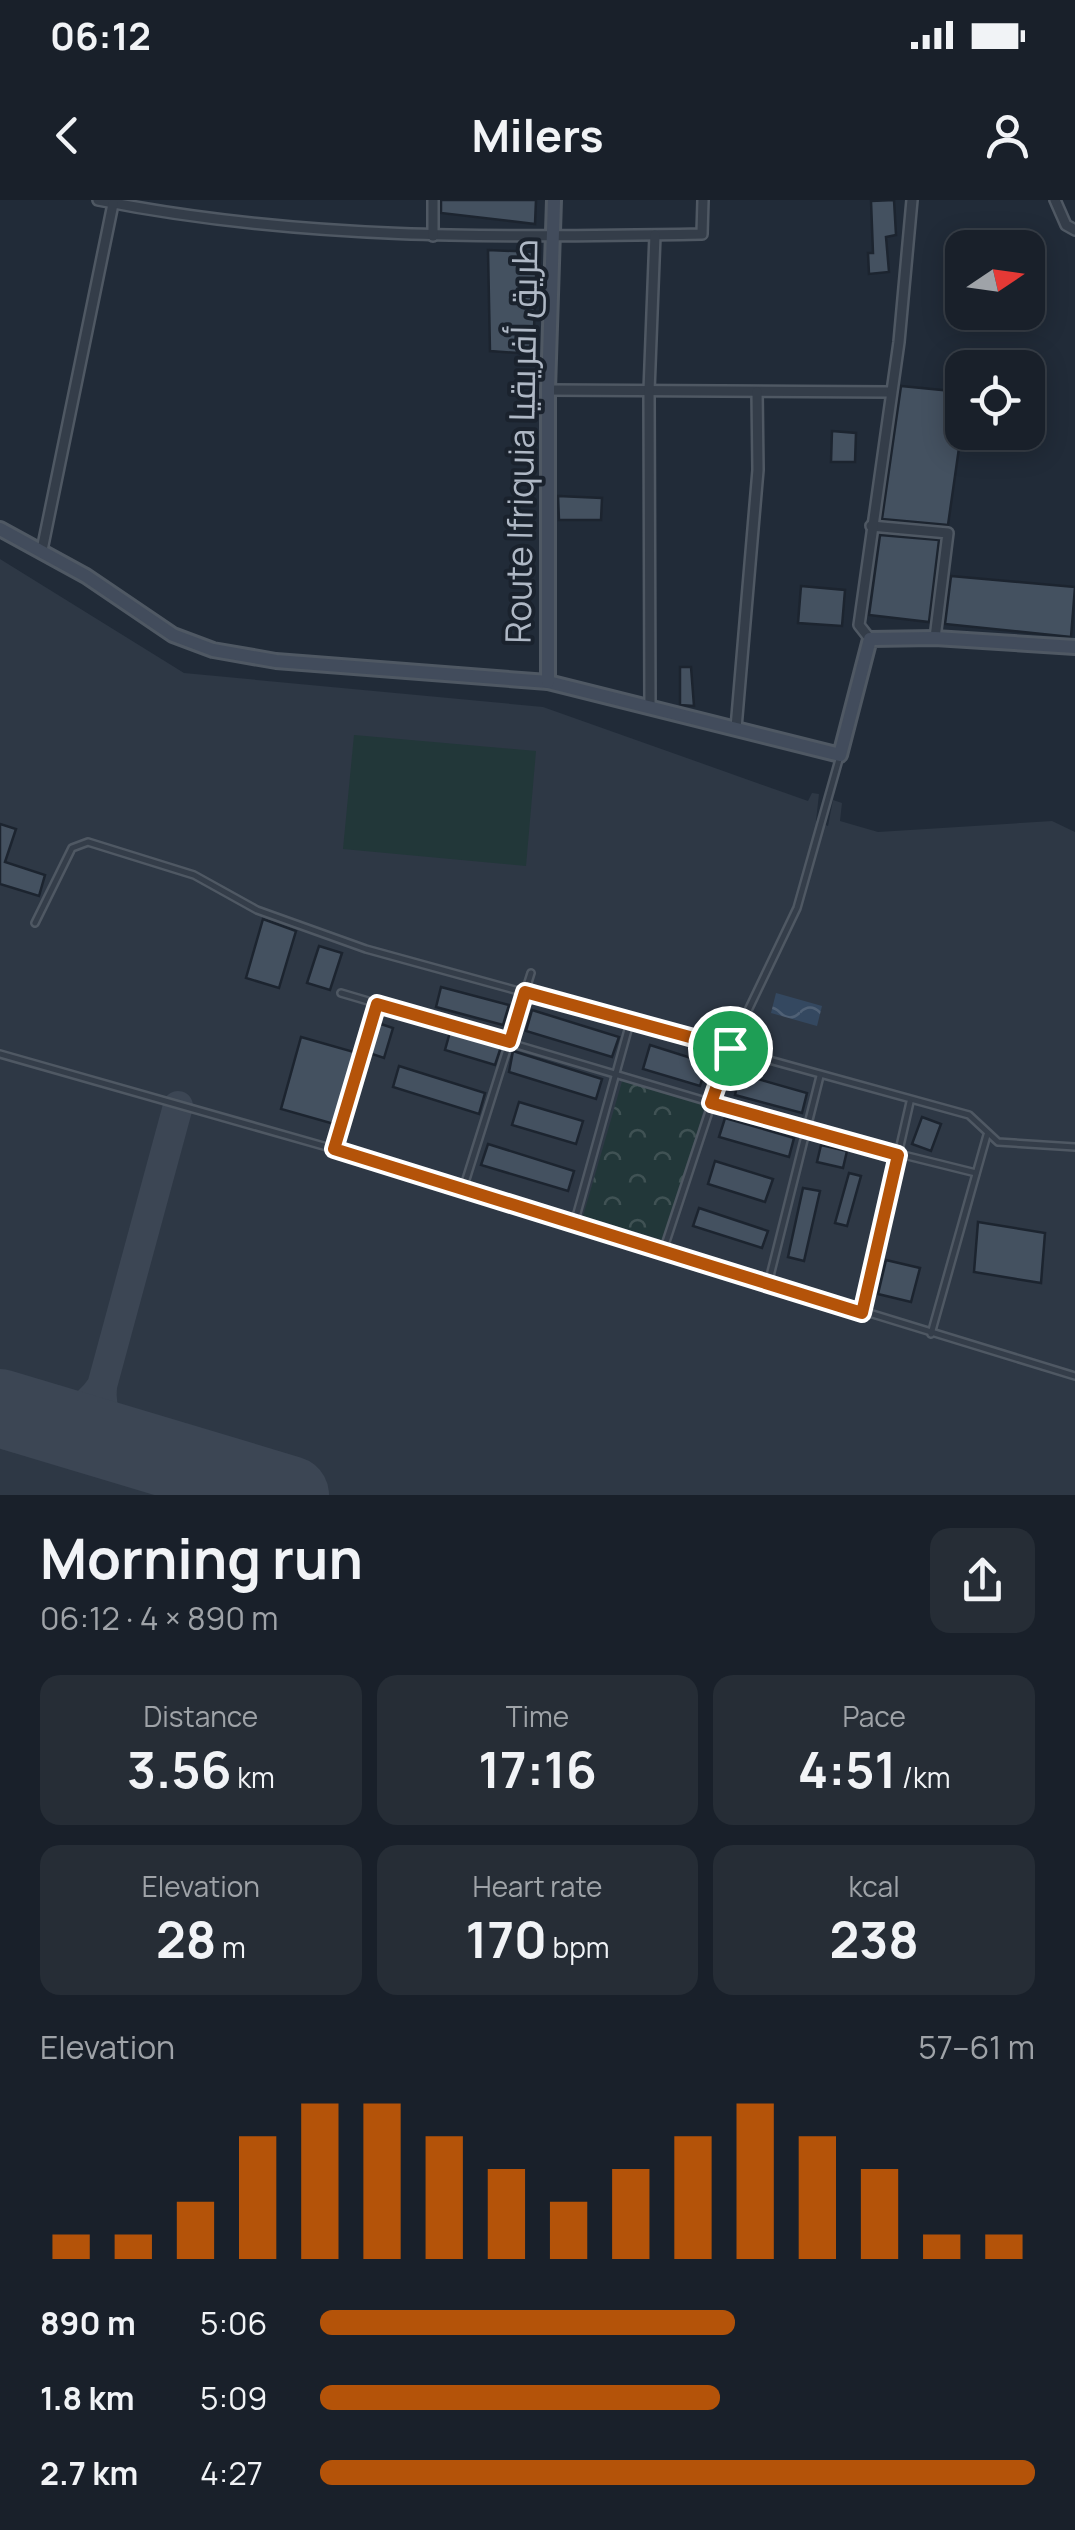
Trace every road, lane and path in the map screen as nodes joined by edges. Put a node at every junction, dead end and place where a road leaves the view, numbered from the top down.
1 (98, 200) edge
2 (433, 200) edge
3 (554, 200) edge
4 (703, 200) edge
5 (912, 200) edge
6 (1054, 200) edge
7 (113, 204) junction
8 (1075, 230) edge
9 (655, 235) junction
10 (433, 236) junction
11 (555, 237) junction
12 (548, 390) junction
13 (649, 391) junction
14 (757, 392) junction
15 (890, 392) junction
16 (871, 526) junction
17 (0, 530) edge
18 (42, 550) junction
19 (935, 638) junction
20 (870, 639) junction
21 (1075, 647) edge
22 (548, 682) junction
23 (650, 708) junction
24 (736, 728) junction
25 (840, 755) junction
26 (35, 923) dead end
27 (531, 973) dead end
28 (525, 992) junction
29 (341, 993) dead end
30 (377, 1004) junction
31 (631, 1020) junction
32 (510, 1042) junction
33 (730, 1048) junction
34 (0, 1054) edge
35 (616, 1074) junction
36 (820, 1076) junction
37 (910, 1102) junction
38 (711, 1103) junction
39 (806, 1131) junction
40 (987, 1135) junction
41 (1075, 1147) edge
42 (334, 1149) junction
43 (898, 1155) junction
44 (976, 1173) junction
45 (463, 1190) junction
46 (574, 1224) junction
47 (663, 1251) junction
48 (768, 1284) junction
49 (862, 1313) junction
50 (931, 1334) junction
51 (1075, 1376) edge

1 - 7 street
2 - 10 street
3 - 11 street, Route Ifriquia طريق أفريقيا
4 - 9 street
5 - 15 street
6 - 8 street
7 - 10 street
7 - 18 street
9 - 11 street
9 - 13 street
10 - 11 street
11 - 12 street, Route Ifriquia طريق أفريقيا
12 - 13 street
12 - 22 street, Route Ifriquia طريق أفريقيا
13 - 14 street
13 - 23 street
14 - 15 street
14 - 24 street
15 - 16 street
16 - 19 street
16 - 20 street
17 - 18 street
18 - 22 street
19 - 20 street
19 - 21 street
20 - 25 street
22 - 23 street
23 - 24 street
24 - 25 street
25 - 33 lane
26 - 28 lane
27 - 28 lane
28 - 31 lane
28 - 32 lane
29 - 30 lane
30 - 32 lane
30 - 42 lane
31 - 33 lane
31 - 35 lane
32 - 35 lane
32 - 45 lane
33 - 36 lane
33 - 38 lane
34 - 42 lane
35 - 38 lane
35 - 46 lane
36 - 37 lane
36 - 39 lane
37 - 40 lane
37 - 43 lane
38 - 39 lane
38 - 47 lane
39 - 43 lane
39 - 48 lane
40 - 41 lane
40 - 44 lane
42 - 45 lane
43 - 44 lane
43 - 49 lane
44 - 50 lane
45 - 46 lane
46 - 47 lane
47 - 48 lane
48 - 49 lane
49 - 50 lane
50 - 51 lane

